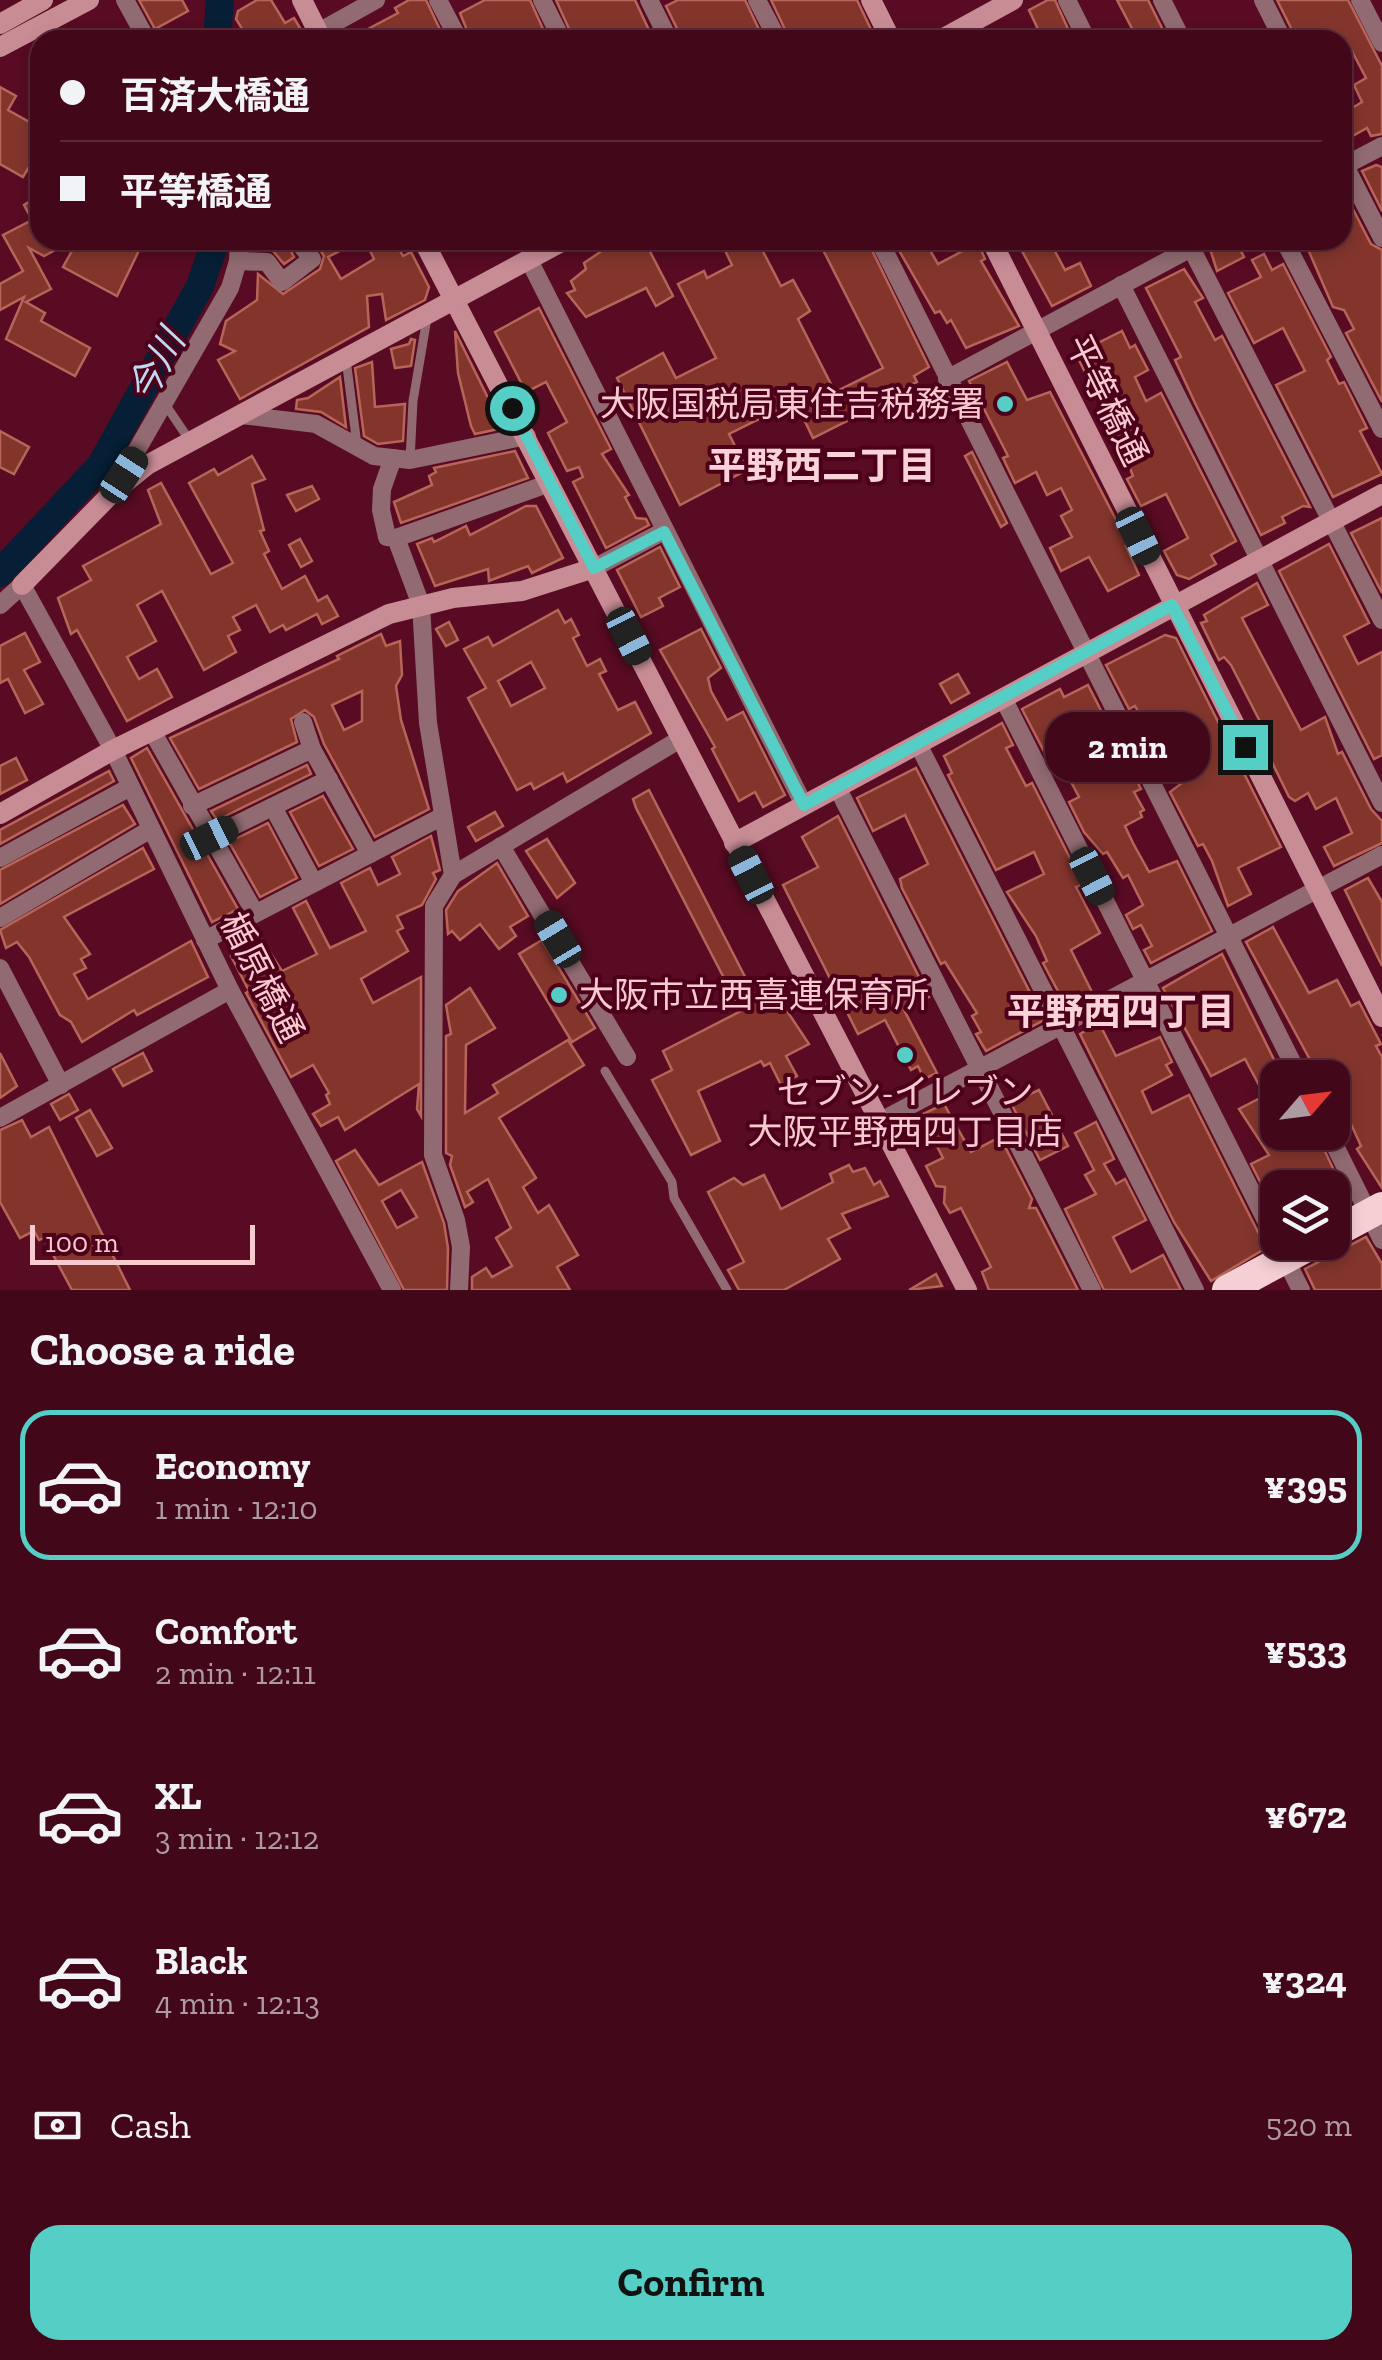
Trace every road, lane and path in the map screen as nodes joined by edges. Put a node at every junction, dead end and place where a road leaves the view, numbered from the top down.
1 (44, 0) edge
2 (89, 0) edge
3 (125, 0) edge
4 (302, 0) edge
5 (376, 0) edge
6 (438, 0) edge
7 (542, 0) edge
8 (649, 0) edge
9 (757, 0) edge
10 (871, 0) edge
11 (1013, 0) edge
12 (1068, 0) edge
13 (1162, 0) edge
14 (1263, 0) edge
15 (1360, 0) edge
16 (981, 8) edge
17 (0, 24) edge
18 (32, 30) edge
19 (142, 30) edge
20 (312, 30) edge
21 (328, 30) edge
22 (454, 30) edge
23 (557, 30) edge
24 (664, 30) edge
25 (773, 30) edge
26 (886, 30) edge
27 (953, 30) edge
28 (1083, 30) edge
29 (1177, 30) edge
30 (1278, 30) edge
31 (30, 31) edge
32 (1382, 43) edge
33 (0, 47) edge
34 (1382, 146) edge
35 (1352, 160) edge
36 (1352, 180) edge
37 (1382, 238) edge
38 (238, 250) edge
39 (304, 250) edge
40 (427, 250) edge
41 (546, 250) edge
42 (883, 250) edge
43 (997, 250) edge
44 (1183, 250) edge
45 (1198, 250) edge
46 (1289, 250) edge
47 (529, 260) junction
48 (238, 262) junction
49 (1121, 285) junction
50 (453, 300) junction
51 (428, 315) junction
52 (1036, 328) junction
53 (346, 359) junction
54 (947, 379) junction
55 (164, 404) junction
56 (241, 415) junction
57 (1382, 429) edge
58 (527, 436) junction
59 (190, 442) junction
60 (357, 446) junction
61 (402, 459) junction
62 (550, 483) junction
63 (1382, 494) edge
64 (110, 495) junction
65 (1331, 522) junction
66 (664, 532) junction
67 (396, 538) junction
68 (1259, 561) junction
69 (594, 568) junction
70 (22, 585) junction
71 (1172, 605) junction
72 (0, 606) edge
73 (422, 606) junction
74 (1382, 620) edge
75 (1087, 654) junction
76 (1004, 700) junction
77 (303, 722) dead end
78 (152, 731) junction
79 (682, 738) junction
80 (918, 744) junction
81 (312, 749) junction
82 (112, 750) junction
83 (329, 779) junction
84 (130, 787) junction
85 (837, 788) junction
86 (1382, 803) edge
87 (804, 805) junction
88 (192, 806) junction
89 (273, 807) junction
90 (0, 814) edge
91 (443, 816) junction
92 (151, 829) junction
93 (209, 838) junction
94 (734, 842) junction
95 (501, 846) junction
96 (370, 854) junction
97 (1382, 855) edge
98 (0, 858) edge
99 (453, 875) junction
100 (314, 883) junction
101 (1317, 890) junction
102 (255, 914) junction
103 (0, 918) edge
104 (1230, 937) junction
105 (205, 940) junction
106 (0, 968) edge
107 (1145, 982) junction
108 (230, 990) junction
109 (1382, 1017) edge
110 (1061, 1027) junction
111 (627, 1057) dead end
112 (1291, 1060) edge
113 (605, 1070) dead end
114 (980, 1071) junction
115 (61, 1085) junction
116 (0, 1118) edge
117 (879, 1122) junction
118 (1338, 1150) edge
119 (1260, 1210) edge
120 (1378, 1220) edge
121 (1350, 1229) edge
122 (1283, 1260) edge
123 (1286, 1260) edge
124 (392, 1290) edge
125 (459, 1290) edge
126 (727, 1290) edge
127 (967, 1290) edge
128 (1092, 1290) edge
129 (1195, 1290) edge
130 (1227, 1290) edge
131 (1301, 1290) edge

1 - 17 street
2 - 18 street
3 - 19 street
4 - 20 street
5 - 21 street
6 - 22 street
7 - 23 street
8 - 24 street
9 - 25 street
10 - 26 street
11 - 16 street
12 - 28 street
13 - 29 street
14 - 30 street
15 - 32 street
16 - 27 street
31 - 33 street
34 - 35 street
36 - 37 street
38 - 48 street
39 - 48 street
40 - 50 street
41 - 47 street
42 - 54 street
43 - 52 street, 平等橋通
44 - 49 street
45 - 65 street
46 - 57 street
47 - 50 street
47 - 66 street
48 - 55 street
49 - 52 street
49 - 68 street
50 - 51 street
50 - 58 street
51 - 53 street
51 - 61 lane
52 - 54 street
52 - 71 street, 平等橋通
53 - 56 street
53 - 60 lane
54 - 75 street
55 - 59 lane
55 - 64 street
56 - 59 street
56 - 60 street
58 - 61 street
58 - 62 street
59 - 64 street
60 - 61 street
61 - 67 street
62 - 67 street
62 - 69 street
63 - 65 street
64 - 70 street
65 - 68 street
65 - 74 street
66 - 69 street
66 - 87 street
67 - 73 street
68 - 71 street
68 - 86 street
69 - 73 street
69 - 79 street
70 - 72 street
70 - 82 street, 楯原橋通
71 - 75 street
71 - 101 street, 平等橋通
73 - 78 street
73 - 91 street
75 - 76 street
75 - 104 street
76 - 80 street
76 - 107 street
77 - 81 street
78 - 82 street
78 - 88 street
79 - 94 street
79 - 95 street
80 - 85 street
80 - 110 street
81 - 83 street
81 - 88 street
82 - 84 street, 楯原橋通
82 - 90 street
83 - 89 street
83 - 96 street
84 - 92 street, 楯原橋通
84 - 98 street
85 - 87 street
85 - 114 street
87 - 94 street
88 - 93 street
89 - 93 street
89 - 100 street
91 - 96 street
91 - 99 street
92 - 103 street
92 - 105 street, 楯原橋通
93 - 102 street
94 - 117 street
95 - 99 street
95 - 111 street
96 - 100 street
97 - 101 street
99 - 125 street
100 - 102 street
101 - 104 street
101 - 109 street, 平等橋通
102 - 105 street
104 - 107 street
104 - 112 street
105 - 108 street, 楯原橋通
106 - 115 street
107 - 110 street
107 - 119 street
108 - 115 street
108 - 124 street, 楯原橋通
110 - 114 street
110 - 129 street
113 - 126 lane
114 - 117 street
114 - 128 street
115 - 116 street
117 - 127 street
118 - 120 street
120 - 121 highway
122 - 130 highway
123 - 131 street

